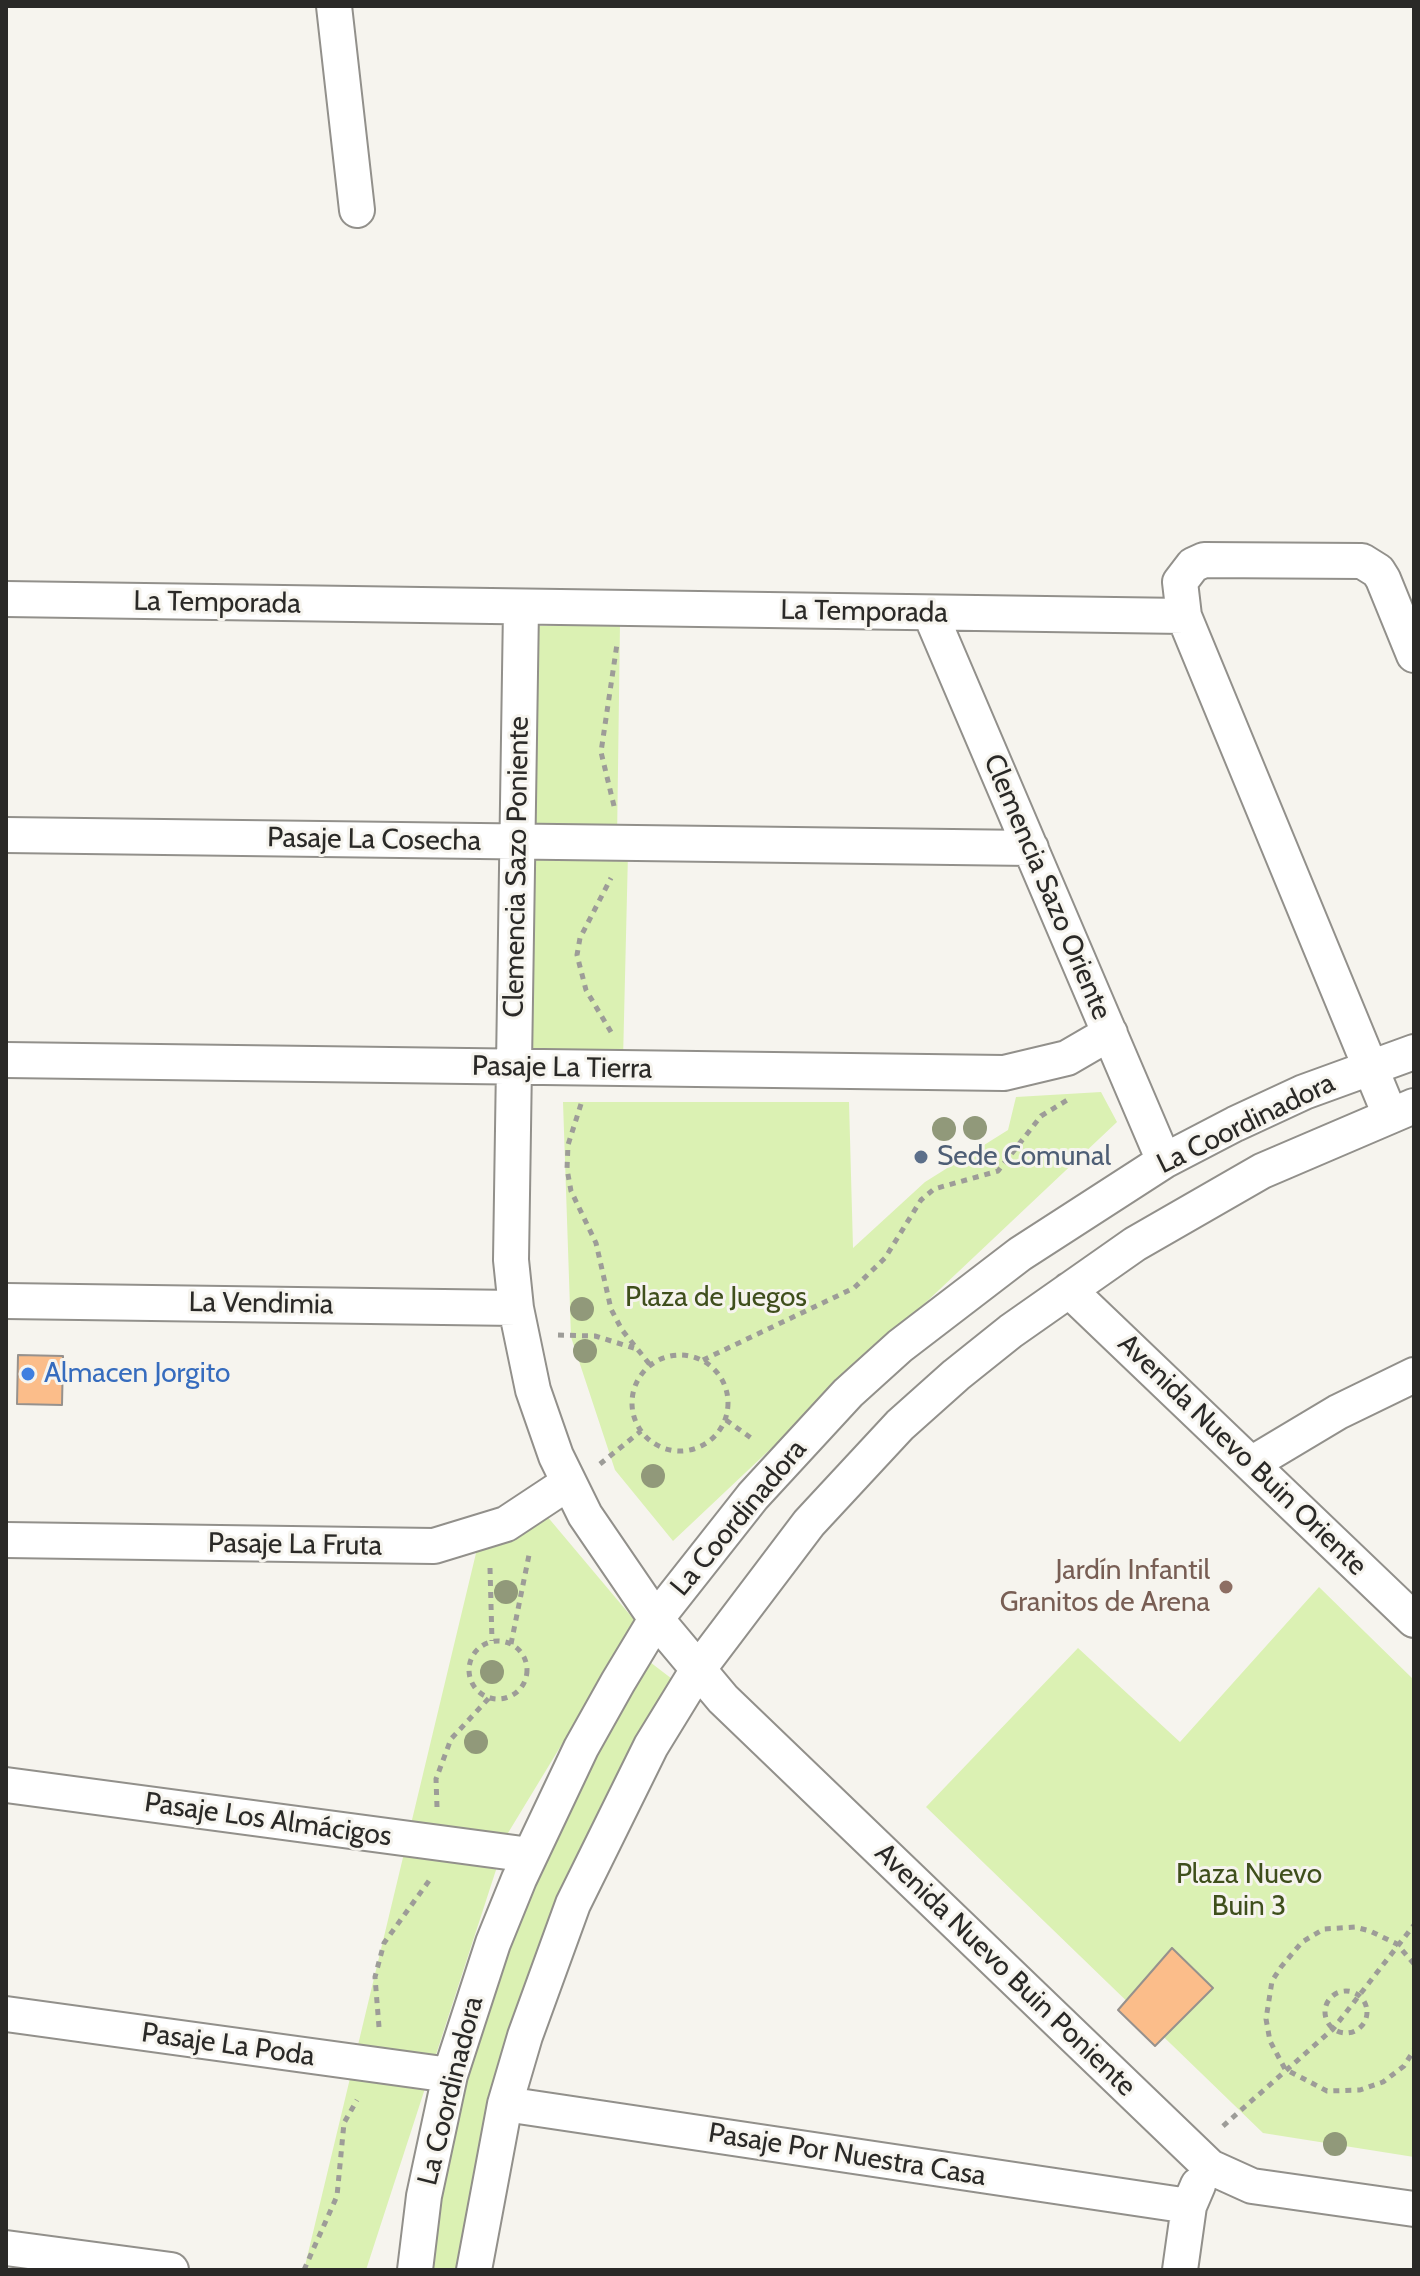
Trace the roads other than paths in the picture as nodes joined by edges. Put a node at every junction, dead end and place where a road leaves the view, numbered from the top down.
1 (334, 6) edge
2 (357, 210) dead end
3 (6, 599) edge
4 (521, 608) junction
5 (930, 613) junction
6 (1184, 616) junction
7 (1414, 655) edge
8 (6, 835) edge
9 (517, 842) junction
10 (1031, 848) junction
11 (1110, 1033) junction
12 (1414, 1052) edge
13 (6, 1060) edge
14 (1370, 1066) junction
15 (514, 1068) junction
16 (1402, 1110) edge
17 (1164, 1161) junction
18 (1069, 1290) junction
19 (6, 1301) edge
20 (516, 1308) junction
21 (1414, 1375) edge
22 (1251, 1464) junction
23 (580, 1476) junction
24 (6, 1540) edge
25 (656, 1619) junction
26 (1414, 1620) edge
27 (697, 1671) junction
28 (6, 1785) edge
29 (530, 1855) junction
30 (6, 2014) edge
31 (450, 2075) junction
32 (505, 2104) junction
33 (1210, 2167) junction
34 (1189, 2206) junction
35 (1414, 2209) edge
36 (6, 2248) edge
37 (171, 2270) edge
38 (415, 2270) edge
39 (474, 2270) edge
40 (1180, 2270) edge

1 - 2 street
3 - 4 street, La Temporada
4 - 5 street, La Temporada
4 - 9 street, Clemencia Sazo Poniente
5 - 6 street, La Temporada
5 - 10 street, Clemencia Sazo Oriente
6 - 7 street
6 - 14 street
8 - 9 street, Pasaje La Cosecha
9 - 10 street, Pasaje La Cosecha
9 - 15 street, Clemencia Sazo Poniente
10 - 11 street, Clemencia Sazo Oriente
11 - 15 street, Pasaje La Tierra
11 - 17 street, Clemencia Sazo Oriente
12 - 14 street, La Coordinadora
13 - 15 street, Pasaje La Tierra
14 - 16 street
14 - 17 street, La Coordinadora
15 - 20 street, Clemencia Sazo Poniente
16 - 18 street, La Coordinadora
17 - 25 street, La Coordinadora
18 - 22 street, Avenida Nuevo Buin Oriente
18 - 27 street, La Coordinadora
19 - 20 street, La Vendimia
20 - 23 street, Clemencia Sazo Poniente
21 - 22 street
22 - 26 street, Avenida Nuevo Buin Oriente
23 - 24 street, Pasaje La Fruta
23 - 25 street, Clemencia Sazo Poniente
25 - 27 street, Avenida Nuevo Buin Poniente
25 - 29 street, La Coordinadora
27 - 32 street, La Coordinadora
27 - 33 street, Avenida Nuevo Buin Poniente
28 - 29 street, Pasaje Los Almácigos
29 - 31 street, La Coordinadora
30 - 31 street, Pasaje La Poda
31 - 38 street, La Coordinadora
32 - 34 street, Pasaje Por Nuestra Casa
32 - 39 street, La Coordinadora
33 - 34 street
33 - 35 street, Avenida Nuevo Buin Poniente
34 - 40 street
36 - 37 street

